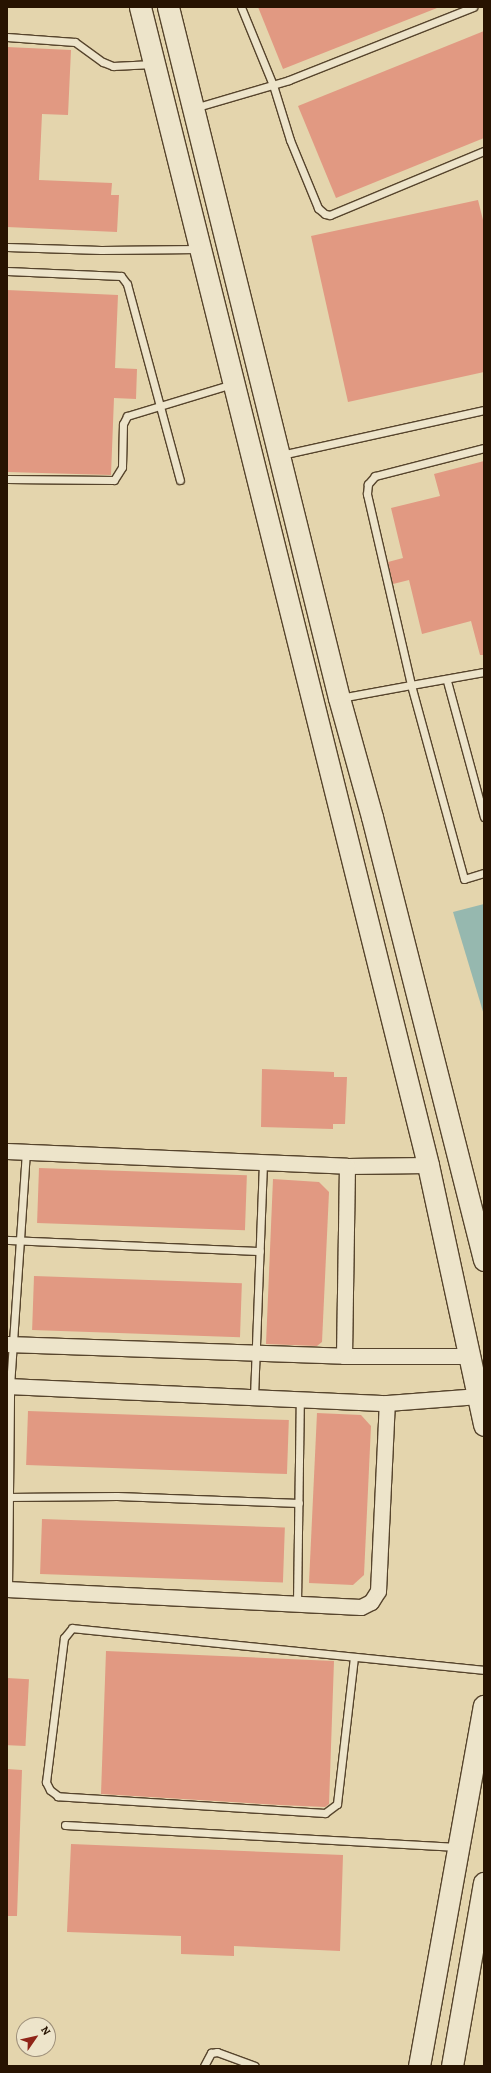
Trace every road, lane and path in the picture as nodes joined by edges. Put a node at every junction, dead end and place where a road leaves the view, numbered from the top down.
1 (140, 7) edge
2 (168, 7) edge
3 (241, 7) edge
4 (473, 7) edge
5 (7, 37) edge
6 (155, 64) junction
7 (273, 85) junction
8 (194, 108) junction
9 (484, 151) edge
10 (7, 247) edge
11 (201, 249) junction
12 (7, 271) edge
13 (234, 383) junction
14 (160, 406) junction
15 (484, 410) edge
16 (484, 448) edge
17 (281, 455) junction
18 (7, 480) edge
19 (180, 480) dead end
20 (484, 672) edge
21 (447, 680) junction
22 (411, 685) junction
23 (340, 698) junction
24 (372, 817) junction
25 (484, 817) edge
26 (344, 824) junction
27 (484, 874) edge
28 (7, 1151) edge
29 (26, 1152) junction
30 (263, 1162) junction
31 (428, 1165) junction
32 (348, 1166) junction
33 (7, 1240) edge
34 (19, 1240) junction
35 (260, 1251) junction
36 (484, 1260) edge
37 (9, 1345) edge
38 (469, 1349) junction
39 (257, 1353) junction
40 (344, 1356) junction
41 (484, 1374) edge
42 (8, 1386) edge
43 (478, 1396) junction
44 (254, 1397) junction
45 (300, 1399) junction
46 (388, 1403) junction
47 (484, 1425) edge
48 (8, 1497) edge
49 (299, 1503) junction
50 (8, 1589) edge
51 (297, 1604) junction
52 (354, 1657) junction
53 (484, 1670) edge
54 (484, 1706) edge
55 (66, 1824) dead end
56 (457, 1847) junction
57 (484, 1883) edge
58 (204, 2066) edge
59 (255, 2066) edge
60 (419, 2066) edge
61 (452, 2066) edge

1 - 6 street
2 - 8 street
3 - 7 lane
4 - 7 lane
5 - 6 lane
6 - 11 street
7 - 8 lane
7 - 9 lane
8 - 17 street
10 - 11 lane
11 - 13 street
12 - 14 lane
13 - 14 lane
13 - 26 street
14 - 18 lane
14 - 19 lane
15 - 17 lane
16 - 22 lane
17 - 23 street
20 - 21 lane
21 - 22 lane
21 - 25 lane
22 - 23 lane
22 - 27 lane
23 - 24 street
24 - 26 street
24 - 36 street
26 - 31 street
28 - 29 street
29 - 30 street
29 - 34 lane
30 - 32 street
30 - 35 lane
31 - 32 street
31 - 38 street
32 - 40 street
33 - 34 lane
34 - 35 lane
34 - 37 lane
35 - 39 lane
37 - 39 street
37 - 42 lane
38 - 40 street
38 - 41 street
38 - 43 street
39 - 40 street
39 - 44 lane
42 - 44 street
42 - 48 lane
43 - 46 street
43 - 47 street
44 - 45 street
45 - 46 street
45 - 49 lane
46 - 51 street
48 - 49 lane
48 - 50 lane
49 - 51 lane
50 - 51 street
52 - 52 lane
52 - 53 lane
54 - 56 street
55 - 56 lane
56 - 60 street
57 - 61 street
58 - 59 lane

